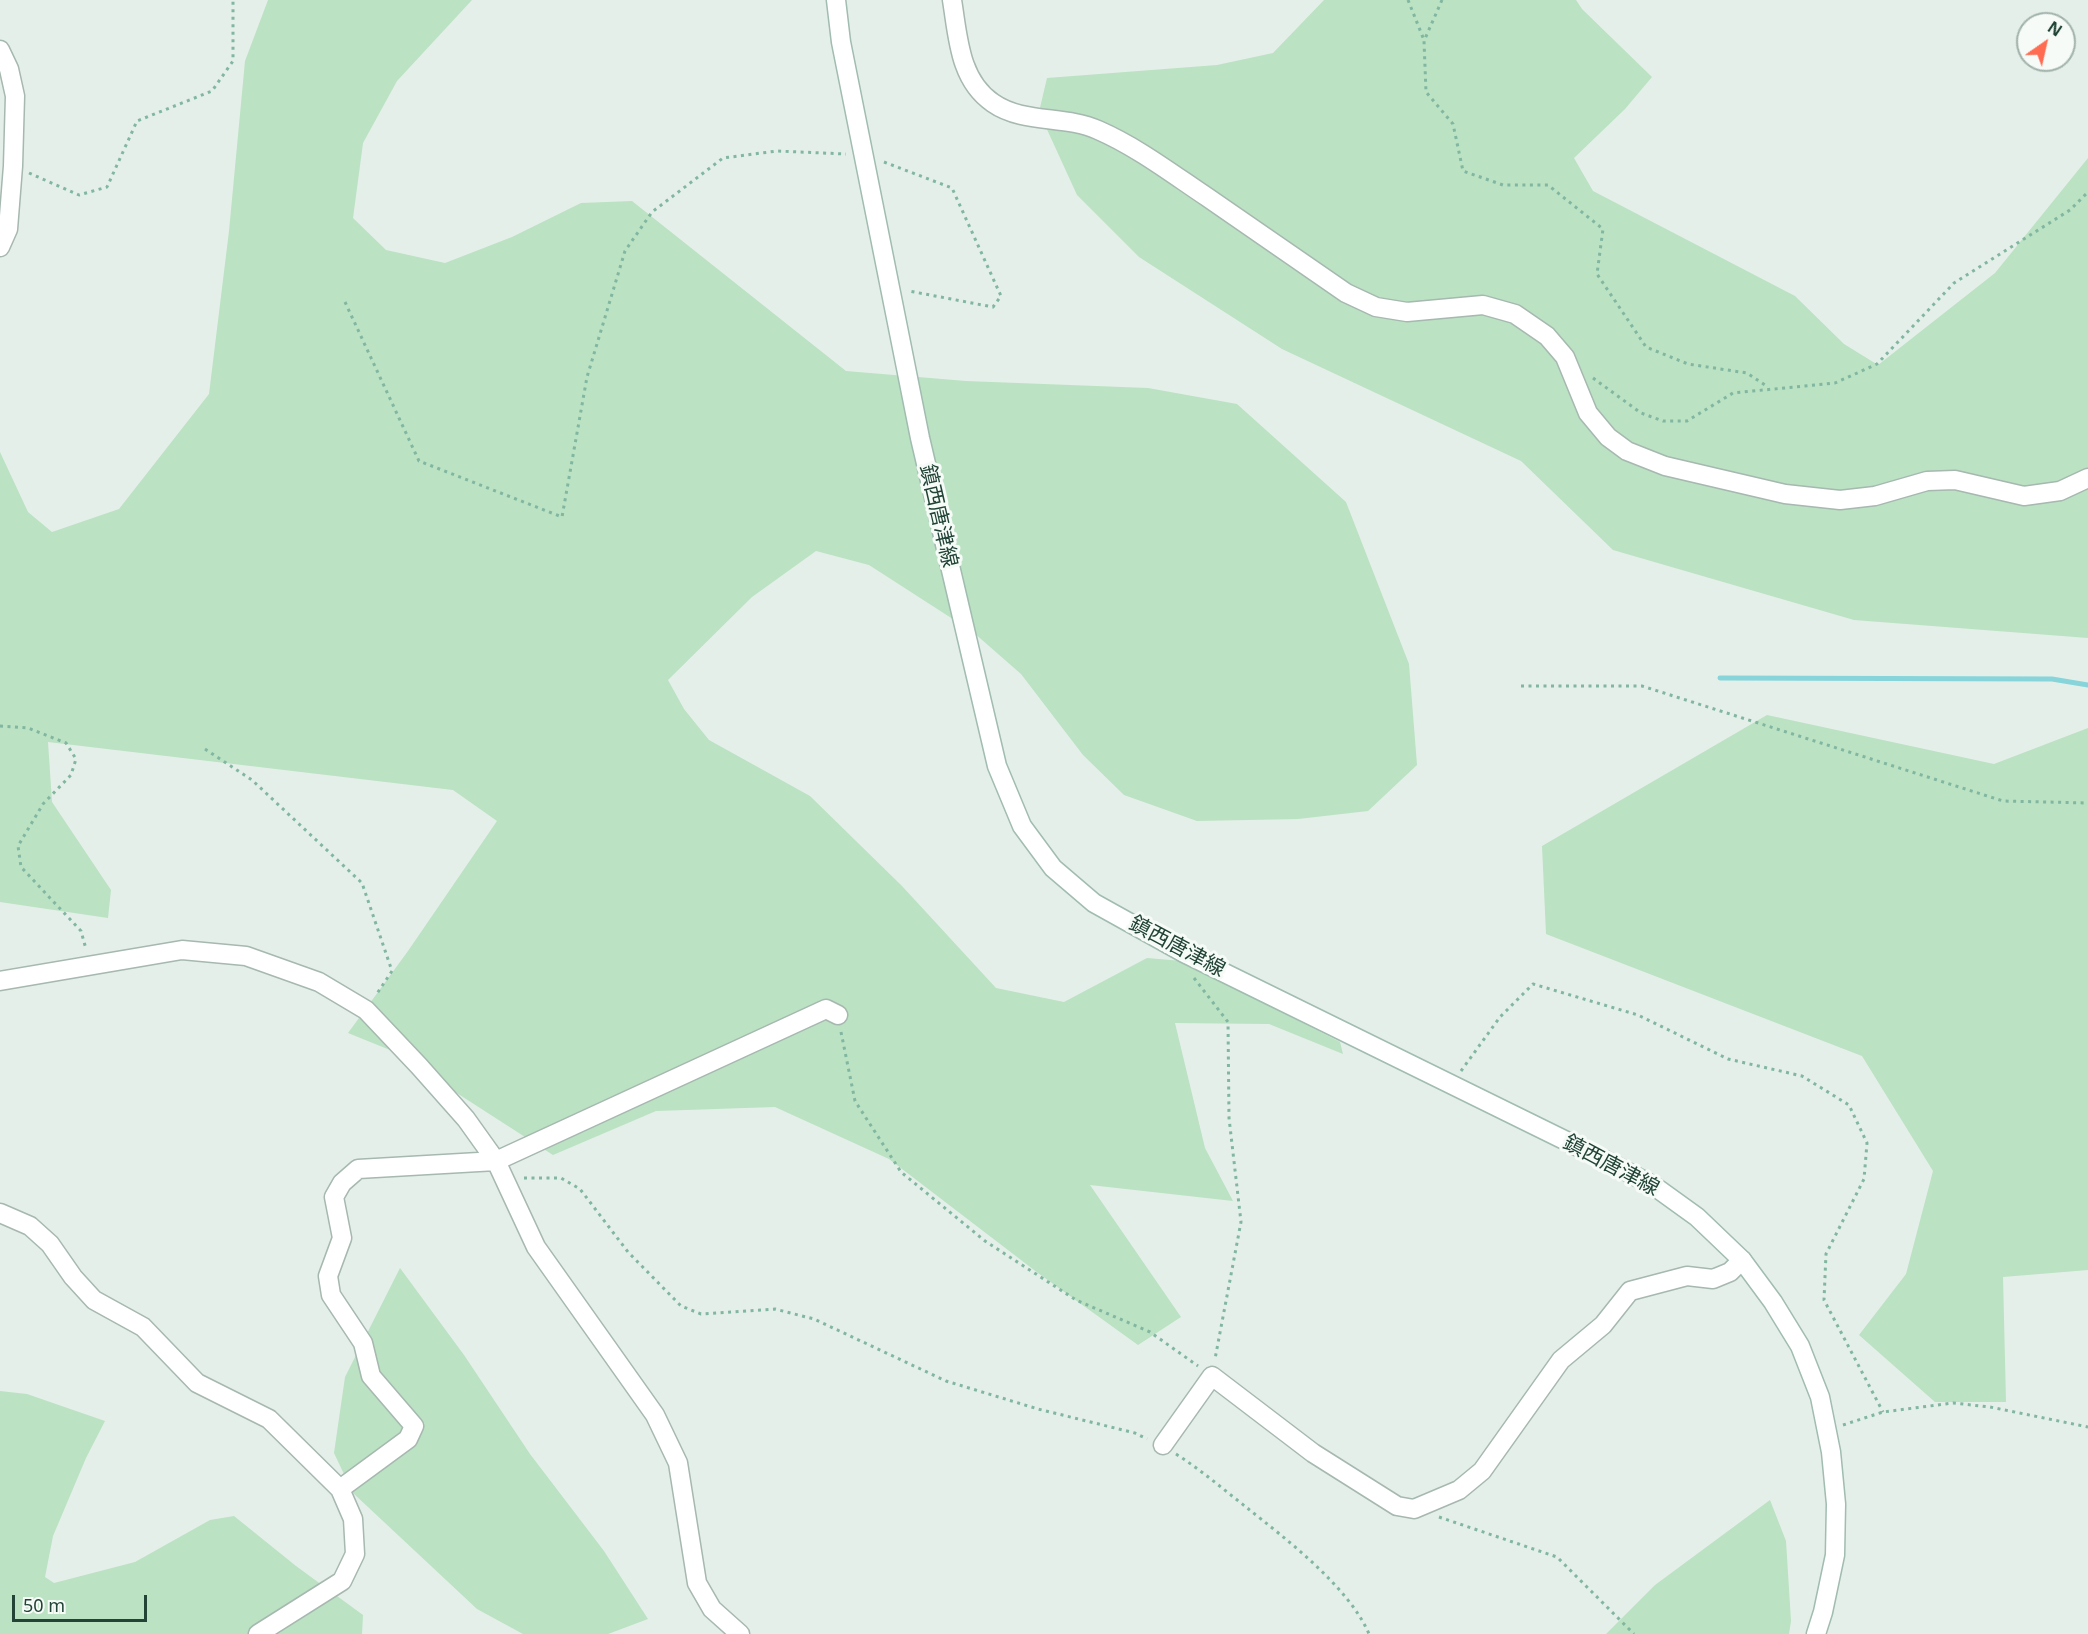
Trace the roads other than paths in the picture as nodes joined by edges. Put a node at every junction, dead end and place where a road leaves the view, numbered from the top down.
1 (836, 0) edge
2 (952, 0) edge
3 (0, 50) edge
4 (0, 247) edge
5 (2088, 478) edge
6 (0, 981) edge
7 (838, 1015) road end
8 (495, 1161) junction
9 (0, 1213) edge
10 (1742, 1260) junction
11 (1162, 1445) road end
12 (340, 1489) junction
13 (258, 1634) edge
14 (740, 1634) edge
15 (1816, 1634) edge

1 - 10 street, 鎮西唐津線
2 - 5 street
3 - 4 street
6 - 8 street
7 - 8 street
8 - 12 street
8 - 14 street
9 - 12 street
10 - 11 street
10 - 15 street, 鎮西唐津線
12 - 13 street

